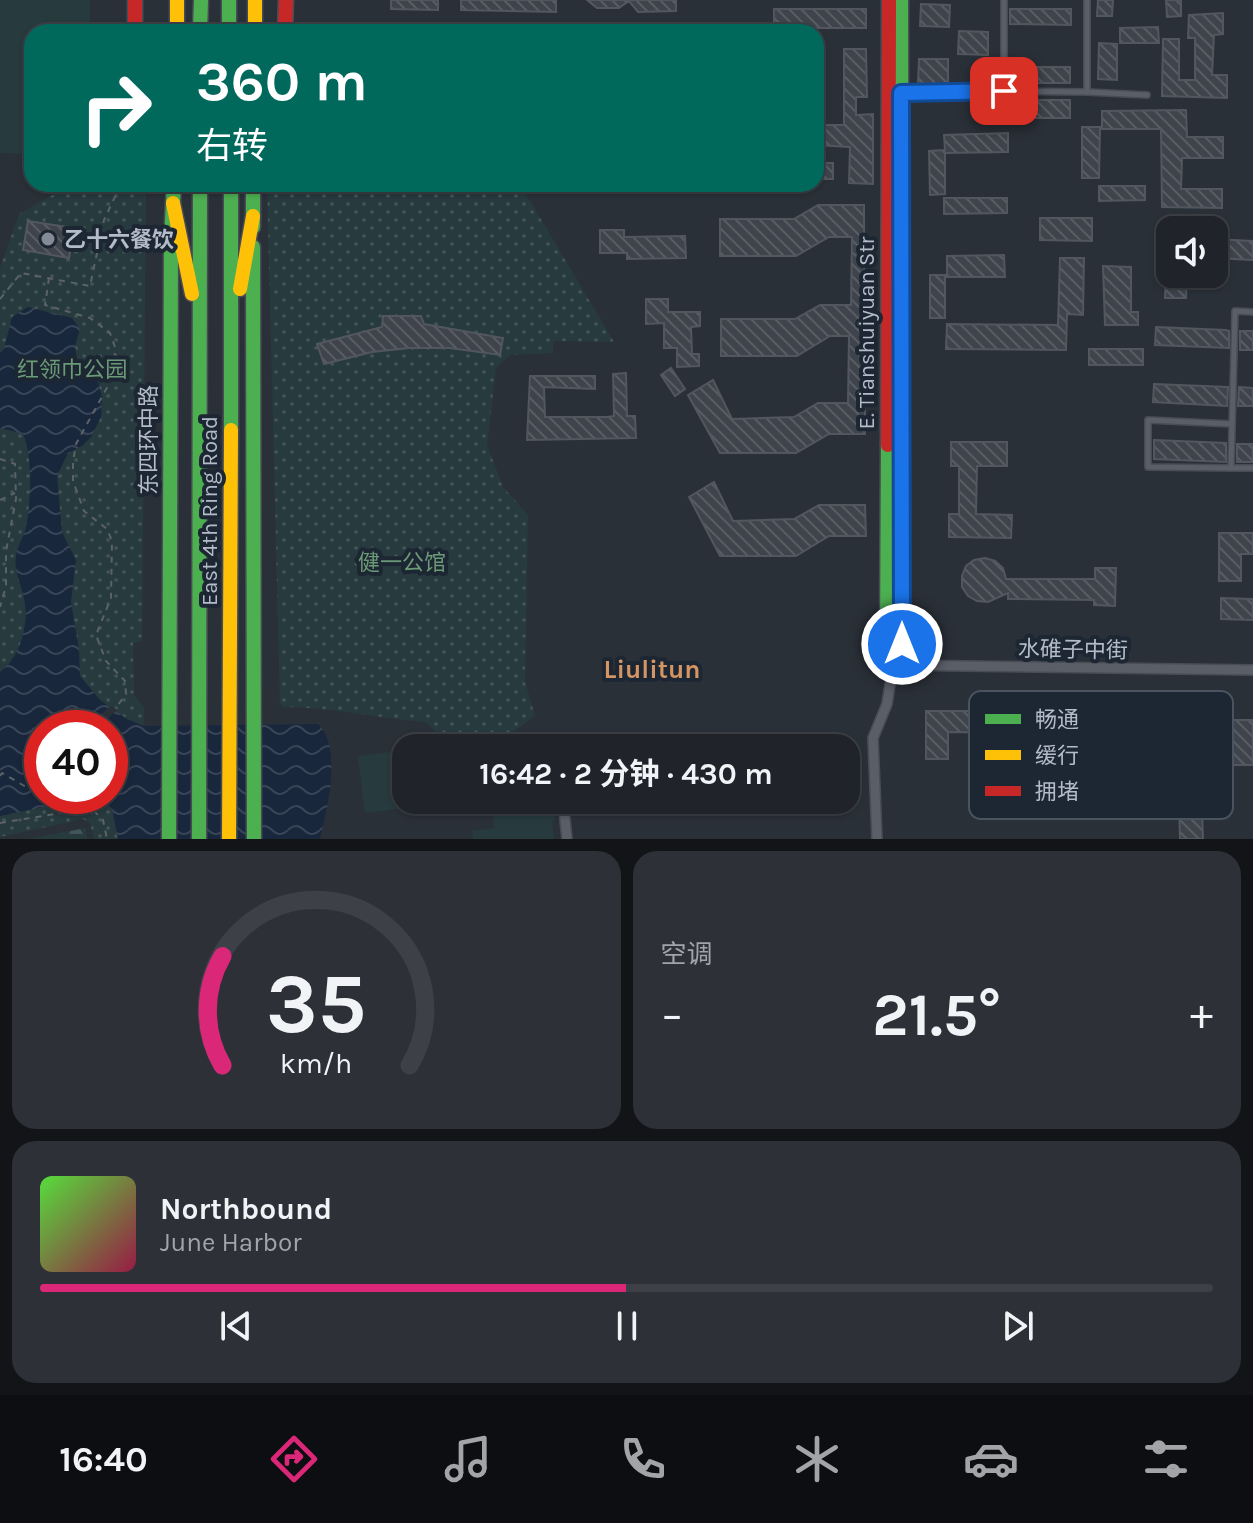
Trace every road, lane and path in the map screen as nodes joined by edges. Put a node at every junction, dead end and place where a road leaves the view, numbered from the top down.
1 (135, 0) edge
2 (177, 0) edge
3 (201, 0) edge
4 (229, 0) edge
5 (255, 0) edge
6 (286, 0) edge
7 (889, 0) edge
8 (901, 0) edge
9 (1004, 0) edge
10 (1087, 0) edge
11 (135, 24) edge
12 (177, 24) edge
13 (200, 24) edge
14 (229, 24) edge
15 (255, 24) edge
16 (285, 24) edge
17 (1004, 91) junction
18 (1087, 92) junction
19 (901, 93) junction
20 (1147, 95) dead end
21 (117, 192) edge
22 (174, 192) edge
23 (200, 192) edge
24 (231, 192) edge
25 (253, 192) edge
26 (173, 203) junction
27 (253, 216) junction
28 (49, 278) junction
29 (0, 299) edge
30 (1253, 312) edge
31 (232, 331) junction
32 (200, 332) junction
33 (1232, 424) junction
34 (0, 459) edge
35 (1231, 468) junction
36 (1253, 468) edge
37 (16, 492) junction
38 (0, 500) edge
39 (0, 607) edge
40 (893, 665) junction
41 (1253, 670) edge
42 (118, 705) dead end
43 (0, 776) edge
44 (24, 786) edge
45 (53, 814) edge
46 (97, 814) edge
47 (564, 814) edge
48 (0, 823) edge
49 (107, 839) edge
50 (169, 839) edge
51 (199, 839) edge
52 (229, 839) edge
53 (254, 839) edge
54 (567, 839) edge
55 (877, 839) edge

1 - 11 main road
2 - 12 main road
3 - 13 main road
4 - 14 main road
5 - 15 main road
6 - 16 main road
7 - 40 main road, E. Tianshuiyuan Str
8 - 19 main road, E. Tianshuiyuan Str
9 - 17 lane
10 - 18 lane
17 - 18 lane
17 - 19 lane
18 - 20 lane
19 - 40 main road, E. Tianshuiyuan Str
21 - 28 path
22 - 26 main road, 东四环中路
23 - 32 main road, East 4th Ring Road
24 - 31 main road, East 4th Ring Road
25 - 27 main road
26 - 32 main road
26 - 50 main road, 东四环中路
27 - 31 main road
27 - 53 main road
28 - 29 path
28 - 42 path
30 - 33 lane
31 - 52 main road, East 4th Ring Road
32 - 51 main road, East 4th Ring Road
33 - 35 lane
33 - 35 lane
34 - 37 path
35 - 36 lane
37 - 38 path
37 - 39 path
40 - 41 street, 水碓子中街
40 - 55 street, E. Tianshuiyuan Str
43 - 44 path
45 - 48 path
46 - 49 path
47 - 54 street

